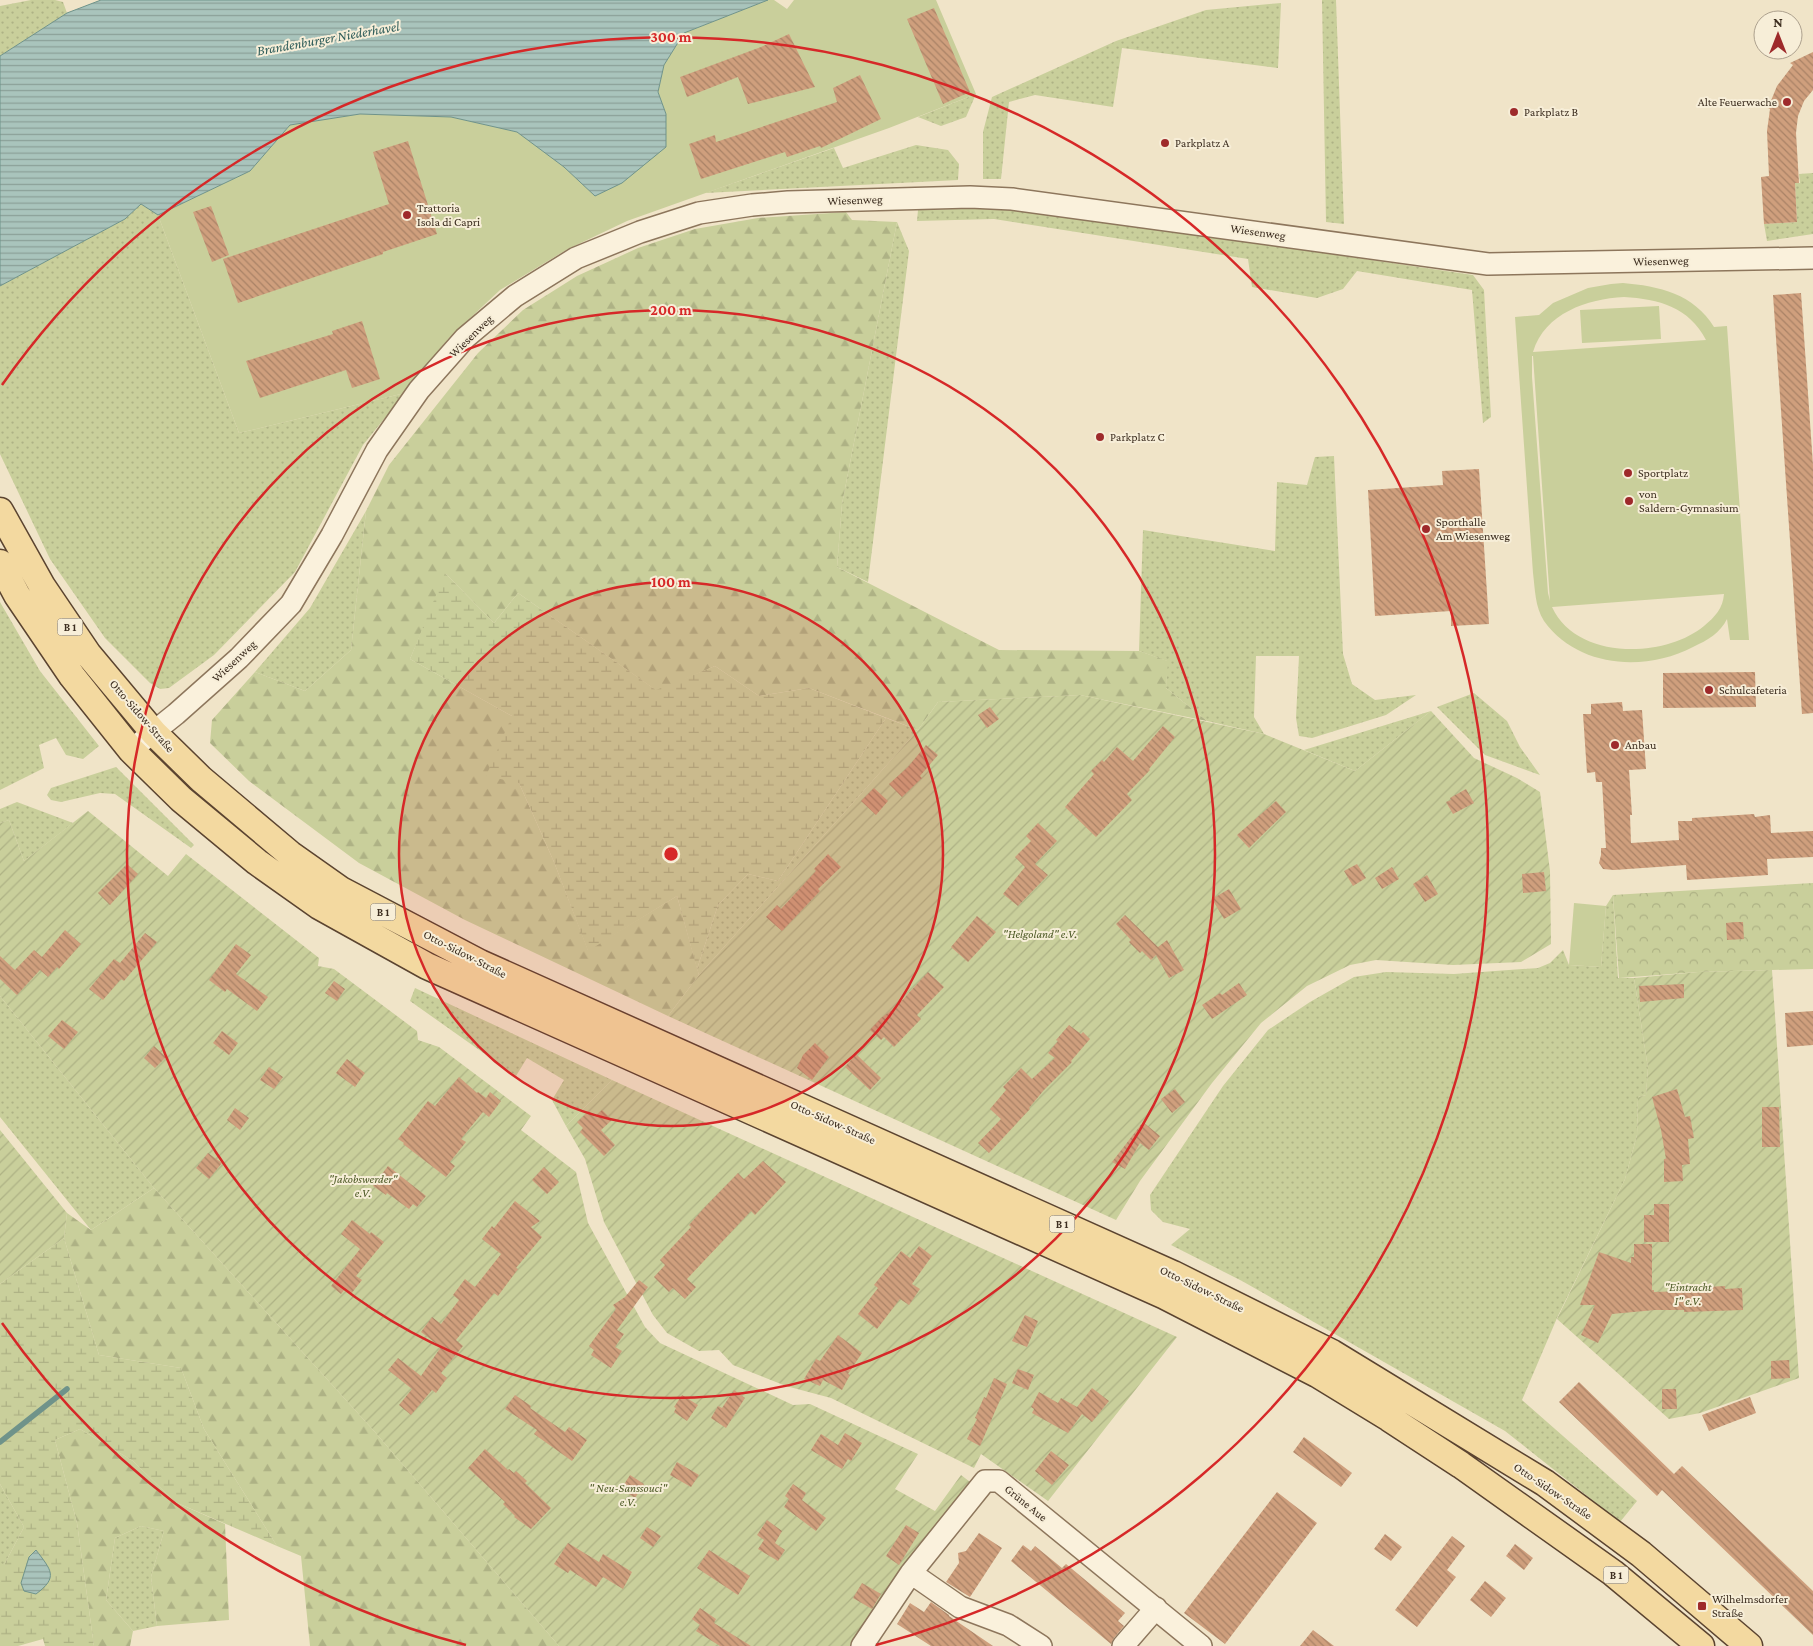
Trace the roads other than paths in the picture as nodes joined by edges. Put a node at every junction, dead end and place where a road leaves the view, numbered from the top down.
1 (1813, 258) edge
2 (0, 511) edge
3 (0, 563) edge
4 (154, 733) junction
5 (130, 750) junction
6 (910, 1573) junction
7 (1156, 1608) junction
8 (862, 1646) edge
9 (1041, 1646) edge
10 (1123, 1646) edge
11 (1201, 1646) edge
12 (1701, 1646) edge
13 (1749, 1646) edge

1 - 4 street, Wiesenweg
2 - 4 main road, Otto-Sidow-Straße / B 1
3 - 5 main road, Otto-Sidow-Straße / B 1
4 - 5 street, Wiesenweg
4 - 13 main road, Otto-Sidow-Straße / B 1
5 - 12 main road, Otto-Sidow-Straße / B 1
6 - 7 street, Grüne Aue
6 - 8 street, Grüne Aue
6 - 9 street
7 - 10 street
7 - 11 street, Grüne Aue

